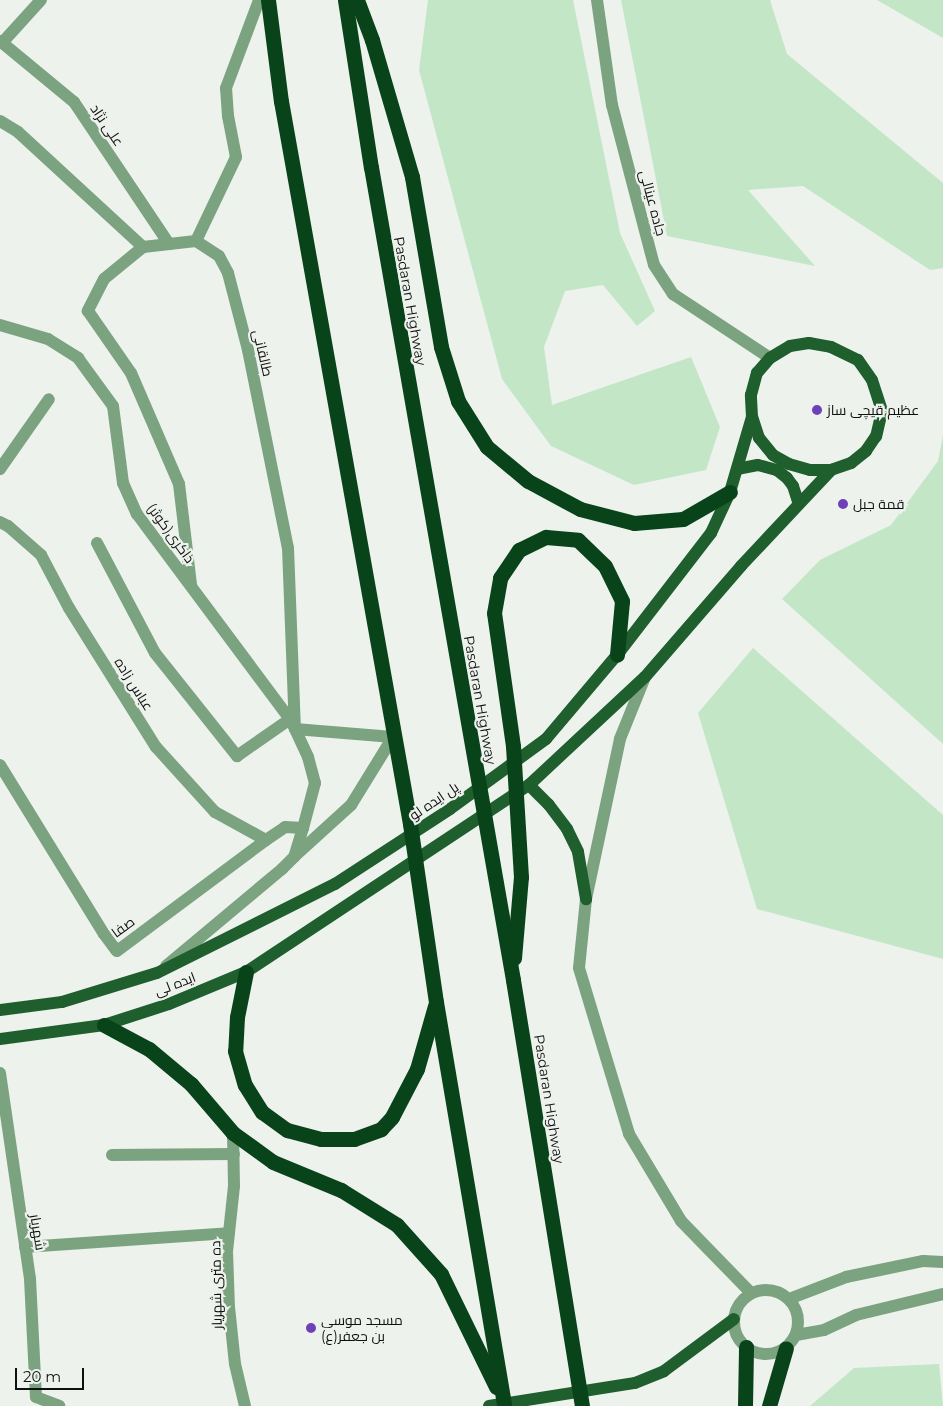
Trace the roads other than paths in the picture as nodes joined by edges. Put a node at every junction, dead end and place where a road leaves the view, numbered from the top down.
1 (41, 0) edge
2 (259, 0) edge
3 (268, 0) edge
4 (344, 0) edge
5 (357, 0) edge
6 (597, 0) edge
7 (1, 42) edge
8 (0, 121) edge
9 (196, 241) junction
10 (168, 244) junction
11 (143, 248) junction
12 (0, 325) edge
13 (770, 358) junction
14 (49, 399) dead end
15 (752, 417) junction
16 (737, 469) junction
17 (0, 470) edge
18 (831, 470) junction
19 (730, 492) junction
20 (799, 504) junction
21 (0, 522) edge
22 (97, 544) dead end
23 (192, 587) junction
24 (618, 655) junction
25 (645, 677) junction
26 (293, 724) junction
27 (393, 737) junction
28 (0, 765) edge
29 (529, 785) junction
30 (303, 828) junction
31 (266, 840) junction
32 (294, 856) junction
33 (336, 884) joint
34 (586, 899) junction
35 (246, 972) junction
36 (157, 973) junction
37 (513, 980) junction
38 (436, 1002) junction
39 (0, 1010) edge
40 (104, 1025) junction
41 (0, 1040) edge
42 (0, 1073) edge
43 (233, 1133) junction
44 (234, 1154) junction
45 (112, 1155) dead end
46 (229, 1233) junction
47 (25, 1247) junction
48 (943, 1262) edge
49 (751, 1294) junction
50 (943, 1294) edge
51 (789, 1299) junction
52 (734, 1319) junction
53 (796, 1335) junction
54 (746, 1347) junction
55 (786, 1348) junction
56 (499, 1405) edge
57 (59, 1406) edge
58 (245, 1406) edge
59 (582, 1406) edge
60 (746, 1406) edge
61 (769, 1406) edge

1 - 7 street
2 - 9 street
3 - 27 highway
4 - 37 highway, Pasdaran Highway
5 - 19 highway
6 - 13 street, جاده عینالی
7 - 10 street, علی نژاد
8 - 11 street
9 - 10 street
9 - 26 street, طالقانی
10 - 11 street
11 - 23 street
12 - 23 street, ذاکری(کوثر)
13 - 15 main road
13 - 18 main road
14 - 17 street
15 - 16 main road, پل ایده لو
15 - 18 main road
16 - 19 main road, پل ایده لو
16 - 20 main road
18 - 20 main road
19 - 24 main road, پل ایده لو
20 - 25 main road
21 - 31 street, عباس زاده
22 - 26 street
23 - 26 street, ذاکری(کوثر)
24 - 33 main road, پل ایده لو
24 - 37 highway
25 - 29 main road
25 - 34 street
26 - 27 street
26 - 30 street, ذاکری(کوثر)
27 - 32 street
27 - 38 highway
28 - 31 street, صفا
29 - 34 main road
29 - 35 main road, ایده لی
30 - 31 street, صفا
30 - 32 street, ذاکری(کوثر)
32 - 36 street, ذاکری(کوثر)
33 - 36 main road, ایده لی
34 - 49 street
35 - 38 highway
35 - 40 main road, ایده لی
36 - 39 main road, ایده لی
37 - 59 highway, Pasdaran Highway
38 - 56 highway
40 - 41 main road, ایده لی
40 - 43 highway
42 - 47 street, شهریار
43 - 44 street, ده متری شهریار
43 - 56 highway
44 - 45 street
44 - 46 street, ده متری شهریار
46 - 47 street
46 - 58 street, ده متری شهریار
47 - 57 street, شهریار
48 - 51 street
49 - 51 street
49 - 52 street
50 - 53 street
51 - 53 street
52 - 54 street
52 - 56 main road
53 - 55 street
54 - 55 street
54 - 60 highway
55 - 61 highway

